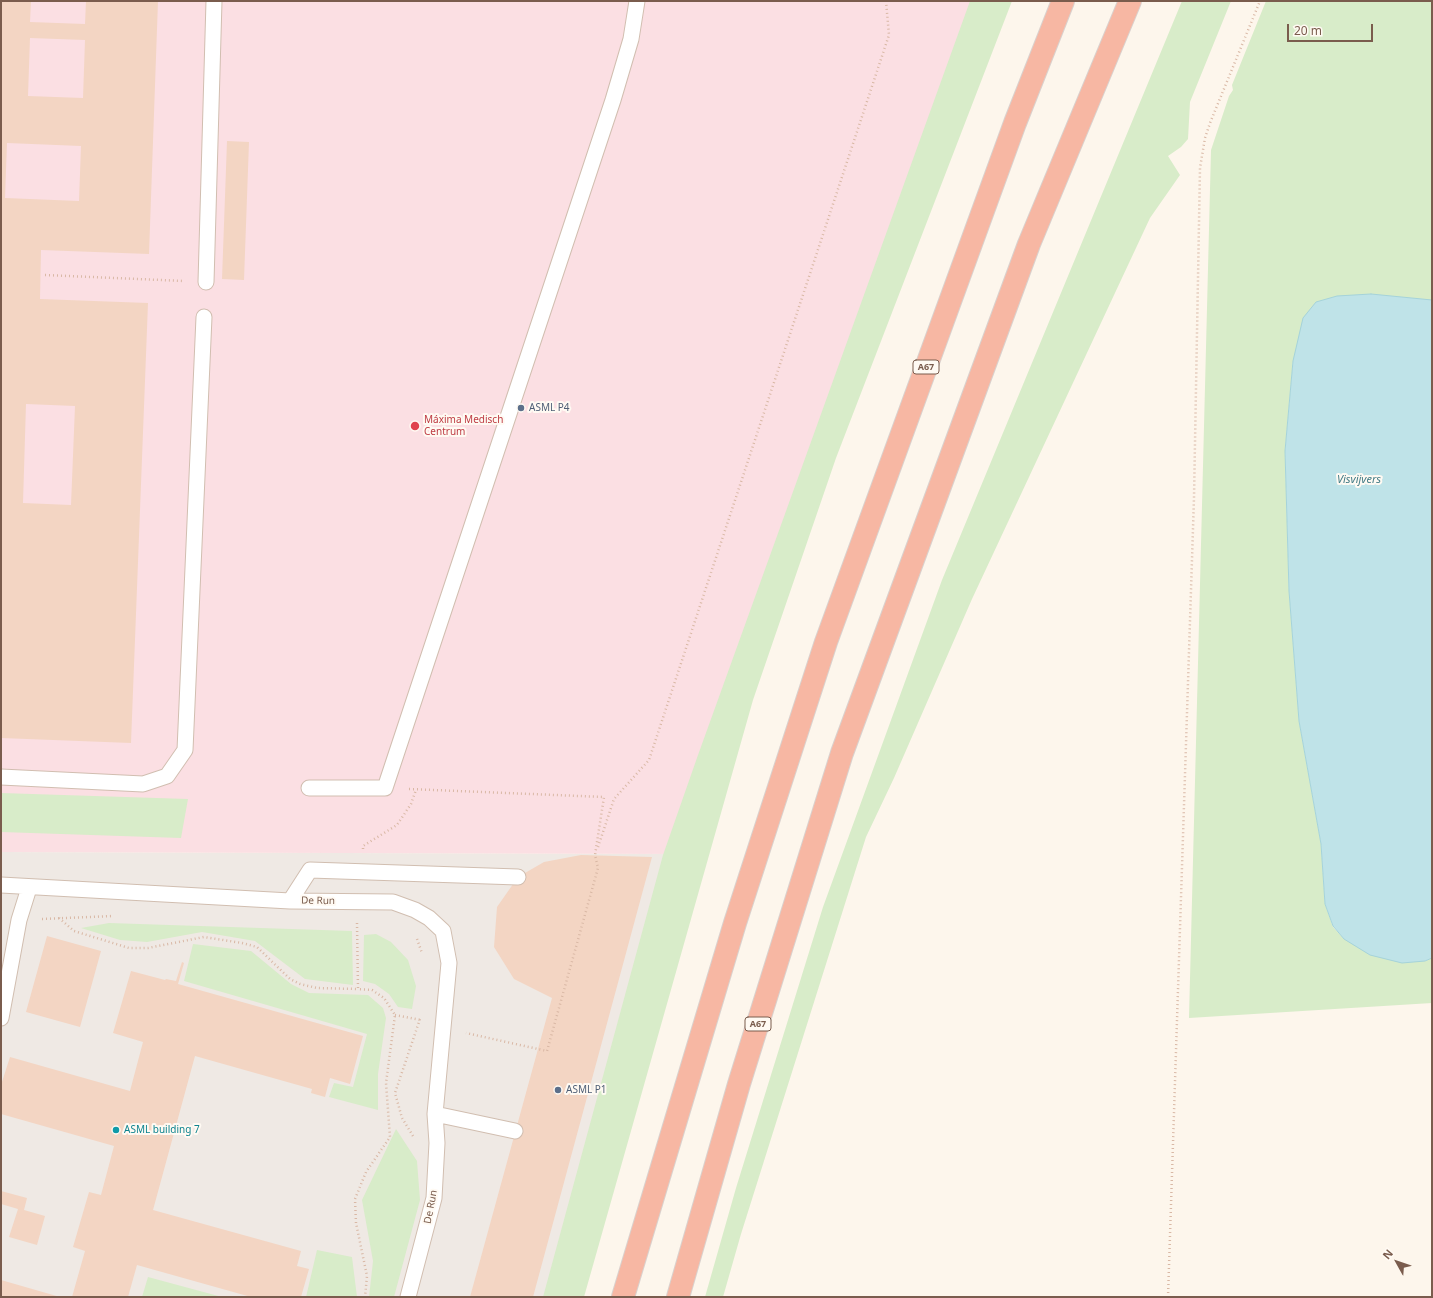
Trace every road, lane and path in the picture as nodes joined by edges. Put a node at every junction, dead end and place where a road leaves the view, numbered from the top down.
1 (214, 1) edge
2 (637, 1) edge
3 (886, 1) edge
4 (1063, 1) edge
5 (1130, 1) edge
6 (1260, 1) edge
7 (206, 282) dead end
8 (204, 317) dead end
9 (1, 777) edge
10 (309, 788) dead end
11 (416, 790) dead end
12 (595, 855) junction
13 (518, 877) dead end
14 (1, 885) edge
15 (29, 888) junction
16 (290, 901) junction
17 (114, 916) dead end
18 (59, 918) junction
19 (19, 920) junction
20 (364, 922) dead end
21 (412, 934) dead end
22 (425, 960) dead end
23 (358, 989) junction
24 (421, 1013) dead end
25 (395, 1016) junction
26 (1, 1018) edge
27 (419, 1019) junction
28 (443, 1028) junction
29 (435, 1114) junction
30 (515, 1131) dead end
31 (365, 1297) edge
32 (408, 1297) edge
33 (623, 1297) edge
34 (678, 1297) edge
35 (1168, 1297) edge

1 - 7 lane
2 - 10 lane
3 - 12 path
4 - 33 highway, A67
5 - 34 highway, A67
6 - 35 path
8 - 9 lane
11 - 12 path
12 - 28 path
13 - 16 lane
14 - 15 lane, De Run
15 - 16 lane, De Run
15 - 19 lane
16 - 28 lane, De Run
17 - 18 path
18 - 19 path
18 - 23 path
19 - 26 lane
20 - 23 path
21 - 22 path
23 - 25 path
24 - 27 path
25 - 27 path
25 - 31 path
27 - 28 path
28 - 29 lane, De Run
29 - 30 lane
29 - 32 lane, De Run

